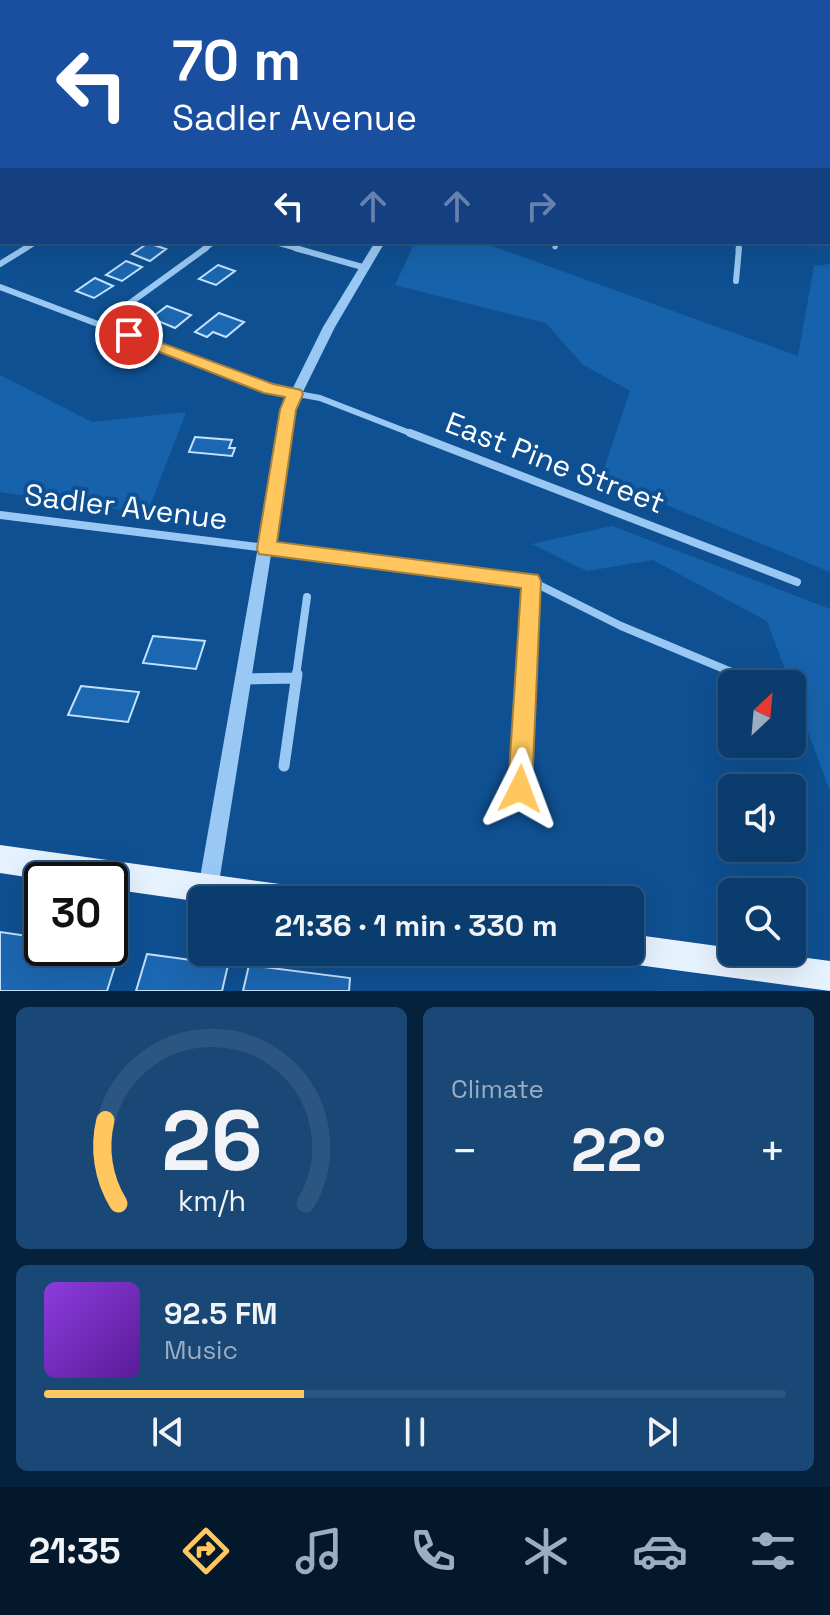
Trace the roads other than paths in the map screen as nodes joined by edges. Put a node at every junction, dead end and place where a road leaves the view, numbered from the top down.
1 (33, 244) edge
2 (211, 244) edge
3 (281, 244) edge
4 (379, 244) edge
5 (739, 244) edge
6 (0, 264) edge
7 (366, 268) junction
8 (736, 281) dead end
9 (0, 287) edge
10 (101, 324) junction
11 (295, 394) junction
12 (0, 515) edge
13 (266, 549) junction
14 (531, 581) junction
15 (797, 582) dead end
16 (307, 597) dead end
17 (727, 670) edge
18 (295, 678) junction
19 (244, 679) junction
20 (284, 766) dead end
21 (520, 789) dead end
22 (0, 859) edge
23 (188, 886) edge
24 (209, 886) edge
25 (644, 951) edge
26 (830, 977) edge

1 - 6 street
2 - 10 street
3 - 7 street
4 - 7 street
5 - 8 street
7 - 11 street
9 - 10 street, East Pine Street
10 - 11 street, East Pine Street
11 - 13 street
11 - 15 street, East Pine Street
12 - 13 street, Sadler Avenue
13 - 14 street, Sadler Avenue
13 - 19 street
14 - 17 street, Sadler Avenue
14 - 21 street
16 - 18 street
18 - 19 street
18 - 20 street
19 - 24 street
22 - 23 main road
25 - 26 main road

